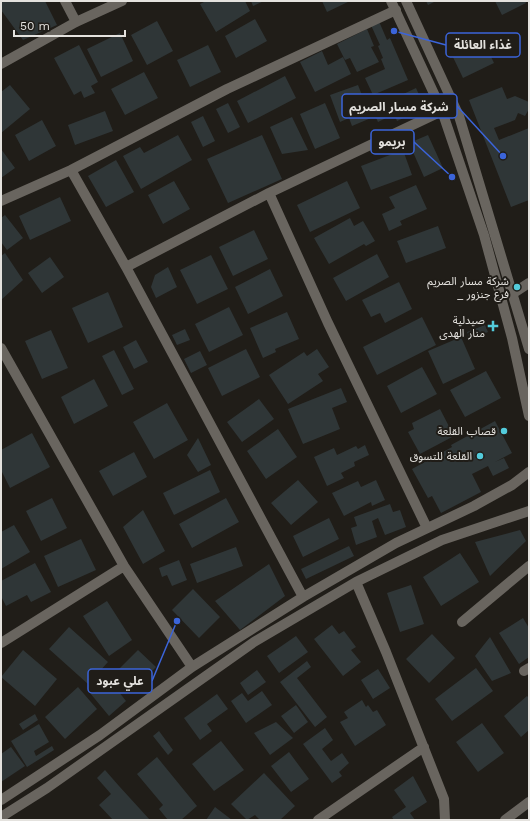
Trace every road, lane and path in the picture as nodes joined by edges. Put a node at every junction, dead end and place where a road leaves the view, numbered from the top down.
1 (65, 1) edge
2 (122, 1) edge
3 (391, 1) edge
4 (406, 1) edge
5 (396, 10) junction
6 (76, 22) junction
7 (1, 64) edge
8 (442, 111) junction
9 (71, 170) junction
10 (269, 193) junction
11 (1, 201) edge
12 (126, 267) junction
13 (529, 283) edge
14 (512, 294) junction
15 (1, 348) edge
16 (529, 349) edge
17 (529, 416) edge
18 (529, 472) edge
19 (529, 511) edge
20 (427, 528) junction
21 (124, 566) junction
22 (529, 566) edge
23 (356, 582) junction
24 (303, 597) junction
25 (462, 622) dead end
26 (2, 639) edge
27 (192, 667) junction
28 (424, 747) junction
29 (1, 800) edge
30 (529, 802) edge
31 (1, 817) edge
32 (318, 820) edge
33 (445, 820) edge
34 (505, 820) edge

1 - 6 street
2 - 6 street
3 - 5 street
4 - 14 street
5 - 8 street
5 - 9 street
6 - 7 street
8 - 10 street
8 - 17 street
9 - 11 street
9 - 12 street
10 - 12 street
10 - 20 street
12 - 24 street
13 - 14 street
14 - 16 street
15 - 21 street
18 - 20 street
19 - 23 street
20 - 24 street
21 - 26 street
21 - 27 street
22 - 25 street
23 - 28 street
23 - 31 street
24 - 27 street
27 - 29 street
28 - 32 street
28 - 33 street
30 - 34 street

